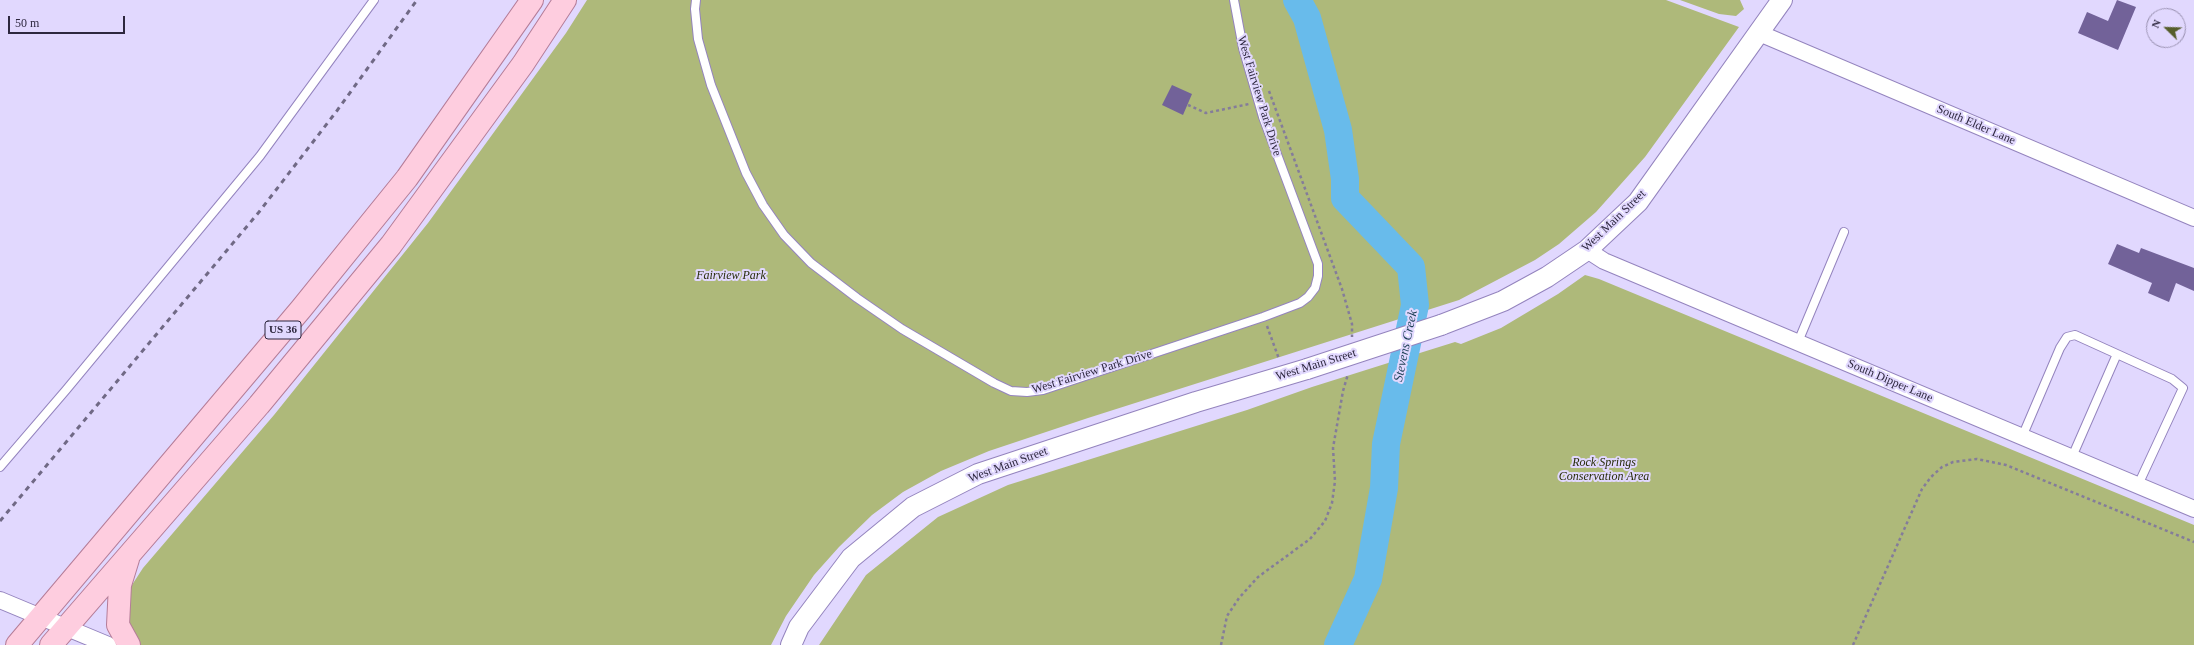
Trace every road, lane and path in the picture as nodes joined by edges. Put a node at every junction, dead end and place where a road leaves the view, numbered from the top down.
1 (374, 0) edge
2 (532, 0) edge
3 (565, 0) edge
4 (696, 0) edge
5 (1234, 0) edge
6 (1778, 1) edge
7 (1759, 33) junction
8 (1268, 86) dead end
9 (1258, 102) junction
10 (1188, 105) dead end
11 (2194, 218) edge
12 (1844, 232) dead end
13 (1587, 250) junction
14 (1263, 317) junction
15 (1351, 340) dead end
16 (1798, 342) junction
17 (2117, 354) junction
18 (1280, 359) dead end
19 (1350, 370) dead end
20 (2022, 437) junction
21 (2072, 457) junction
22 (0, 467) edge
23 (2138, 485) junction
24 (2194, 509) edge
25 (2194, 542) edge
26 (129, 554) junction
27 (0, 600) edge
28 (41, 617) junction
29 (66, 627) junction
30 (17, 645) edge
31 (51, 645) edge
32 (108, 645) edge
33 (129, 645) edge
34 (791, 645) edge
35 (1221, 645) edge
36 (1853, 645) edge

1 - 22 lane
2 - 28 main road, US 36
3 - 26 main road, US 36
4 - 14 lane, West Fairview Park Drive
5 - 9 lane, West Fairview Park Drive
6 - 7 street, West Main Street
7 - 11 street, South Elder Lane
7 - 13 street, West Main Street
8 - 15 path
9 - 10 path
9 - 14 lane, West Fairview Park Drive
12 - 16 lane
13 - 16 street, South Dipper Lane
13 - 34 street, West Main Street, bridge
14 - 18 path
16 - 20 street, South Dipper Lane
17 - 20 lane
17 - 21 lane
17 - 23 lane
19 - 35 path
20 - 21 street, South Dipper Lane
21 - 23 street, South Dipper Lane
23 - 24 street, South Dipper Lane
25 - 36 path
26 - 29 main road, US 36
26 - 33 main road
27 - 28 street
28 - 29 street
28 - 30 main road, US 36
29 - 31 main road, US 36
29 - 32 street

